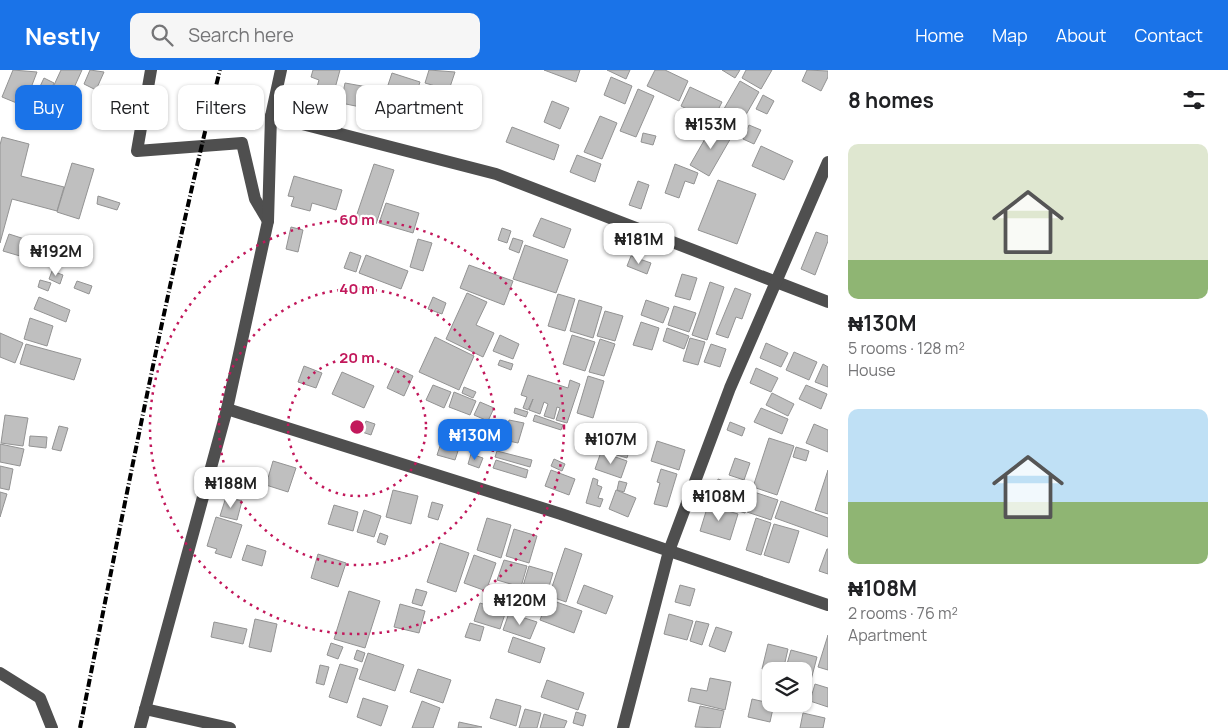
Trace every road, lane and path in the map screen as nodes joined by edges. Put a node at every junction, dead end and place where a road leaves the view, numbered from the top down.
1 (151, 70) edge
2 (281, 70) edge
3 (271, 116) junction
4 (828, 162) edge
5 (268, 221) junction
6 (776, 282) junction
7 (828, 302) edge
8 (227, 409) junction
9 (669, 551) junction
10 (828, 605) edge
11 (0, 673) edge
12 (145, 710) junction
13 (52, 728) edge
14 (140, 728) edge
15 (230, 728) edge
16 (624, 728) edge

1 - 5 street
2 - 3 street
3 - 5 street
3 - 6 street
4 - 6 street
5 - 8 street
6 - 7 street
6 - 9 street
8 - 9 street
8 - 12 street
9 - 10 street
9 - 16 street
11 - 13 street
12 - 14 street
12 - 15 street

